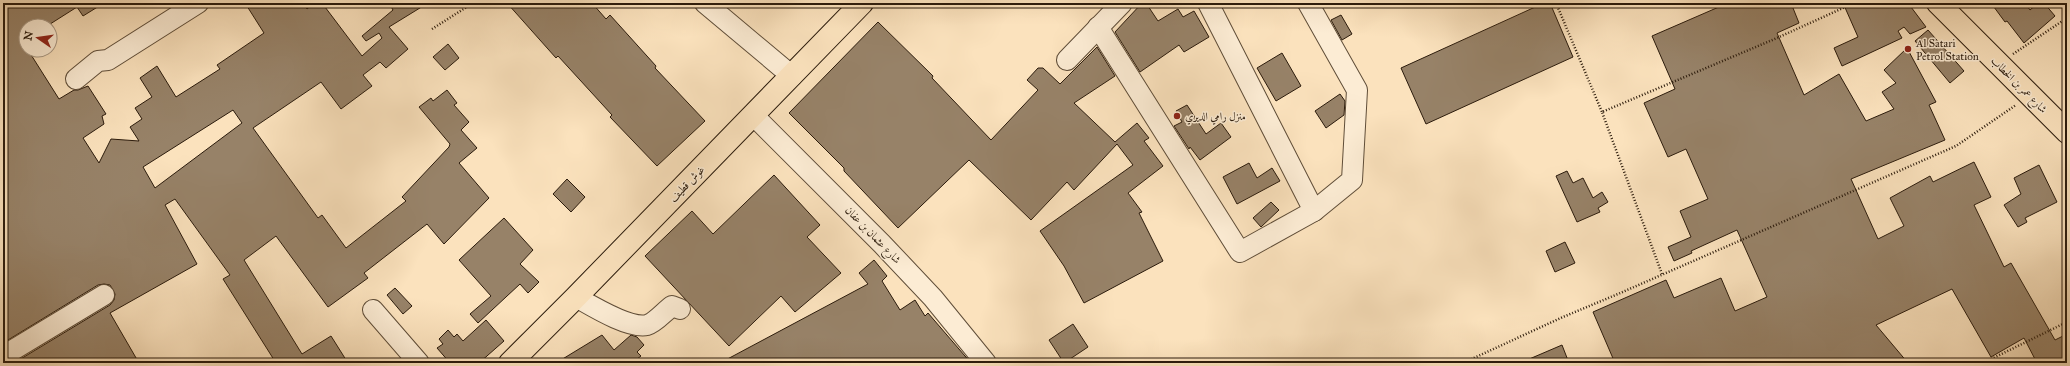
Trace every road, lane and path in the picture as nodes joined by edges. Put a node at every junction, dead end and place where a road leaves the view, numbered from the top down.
1 (198, 3) edge
2 (473, 3) edge
3 (705, 3) edge
4 (862, 3) edge
5 (1122, 3) edge
6 (1208, 3) edge
7 (1308, 3) edge
8 (1556, 3) edge
9 (1854, 3) edge
10 (1938, 3) edge
11 (2067, 18) edge
12 (1098, 27) junction
13 (432, 29) dead end
14 (1067, 60) dead end
15 (1998, 64) junction
16 (792, 76) junction
17 (76, 79) dead end
18 (2030, 95) junction
19 (1602, 112) junction
20 (753, 115) junction
21 (2067, 132) edge
22 (1314, 211) junction
23 (1662, 274) junction
24 (104, 295) dead end
25 (576, 297) junction
26 (680, 309) dead end
27 (373, 310) dead end
28 (2067, 322) edge
29 (3, 356) edge
30 (419, 363) edge
31 (510, 363) edge
32 (986, 363) edge
33 (1463, 363) edge
34 (1983, 363) edge

1 - 17 street
2 - 13 path
3 - 16 street
4 - 16 main road, غوش قطيف
5 - 12 street
6 - 22 street
7 - 22 street
8 - 19 path
9 - 19 path
10 - 15 main road, شارع عمر بن الخطاب
11 - 15 path
12 - 14 street
12 - 22 street
15 - 18 main road, شارع عمر بن الخطاب
16 - 20 main road, غوش قطيف
18 - 21 main road, شارع عمر بن الخطاب
18 - 23 path
19 - 23 path
20 - 25 main road, غوش قطيف
20 - 32 street, شارع عثمان بن عفان
23 - 33 path
24 - 29 street
25 - 26 street
25 - 31 main road, غوش قطيف
27 - 30 street
28 - 34 path

